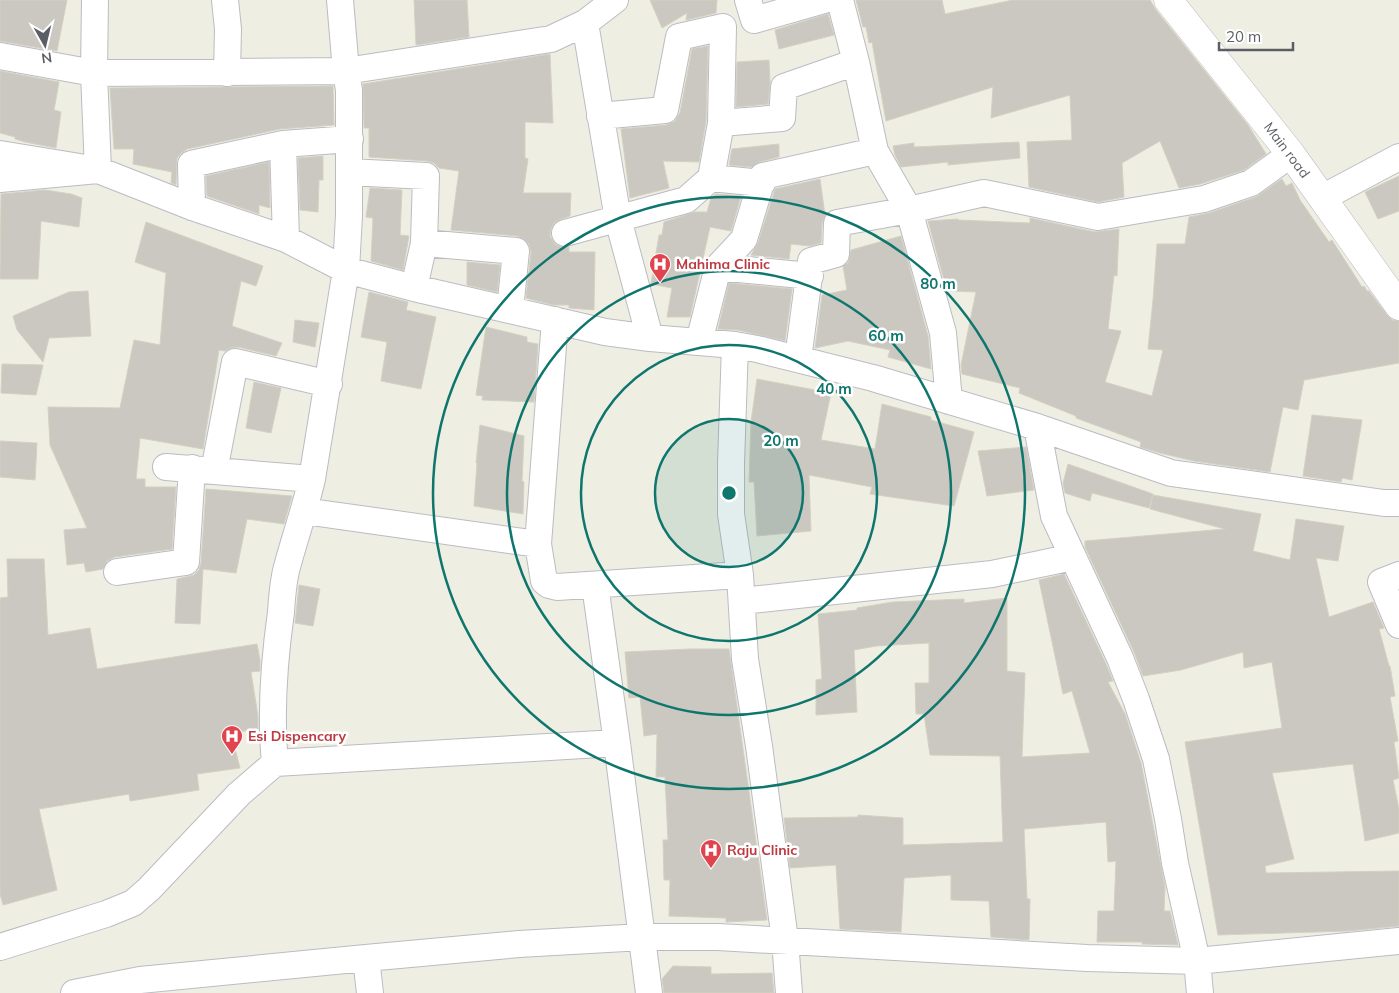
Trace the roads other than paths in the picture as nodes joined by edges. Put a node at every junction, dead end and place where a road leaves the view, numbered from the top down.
1 (95, 0) edge
2 (225, 0) edge
3 (340, 0) edge
4 (615, 0) edge
5 (748, 0) edge
6 (824, 0) edge
7 (840, 0) edge
8 (1168, 0) edge
9 (585, 23) junction
10 (0, 56) edge
11 (856, 62) junction
12 (94, 72) junction
13 (346, 72) junction
14 (227, 73) junction
15 (600, 116) junction
16 (721, 123) junction
17 (350, 139) junction
18 (282, 144) junction
19 (876, 151) junction
20 (0, 154) edge
21 (1291, 154) junction
22 (1399, 157) edge
23 (98, 170) junction
24 (349, 172) junction
25 (711, 178) junction
26 (0, 180) edge
27 (762, 183) junction
28 (1322, 198) junction
29 (192, 208) junction
30 (909, 210) junction
31 (618, 219) junction
32 (565, 233) dead end
33 (286, 239) junction
34 (424, 243) junction
35 (718, 267) junction
36 (346, 270) junction
37 (810, 276) junction
38 (414, 288) junction
39 (1399, 306) edge
40 (510, 310) junction
41 (555, 320) junction
42 (650, 338) junction
43 (698, 342) junction
44 (735, 344) junction
45 (798, 359) junction
46 (329, 384) junction
47 (950, 401) junction
48 (1037, 427) junction
49 (166, 467) dead end
50 (203, 470) junction
51 (312, 479) junction
52 (1399, 503) edge
53 (304, 511) junction
54 (538, 544) junction
55 (1073, 557) junction
56 (117, 572) dead end
57 (740, 575) junction
58 (1399, 575) edge
59 (595, 585) junction
60 (742, 601) junction
61 (1399, 625) edge
62 (618, 743) junction
63 (275, 764) junction
64 (643, 937) junction
65 (785, 940) junction
66 (1399, 941) edge
67 (0, 947) edge
68 (366, 958) junction
69 (1197, 961) junction
70 (140, 987) edge
71 (74, 993) edge
72 (370, 993) edge
73 (649, 993) edge
74 (789, 993) edge
75 (1200, 993) edge

1 - 12 street
2 - 14 street
3 - 13 street
4 - 9 street
5 - 6 street
7 - 11 street
8 - 21 street, Main road
9 - 13 street
9 - 15 street
10 - 12 street
11 - 16 street
11 - 19 street
12 - 14 street
12 - 23 street
13 - 14 street
13 - 17 street
15 - 16 street
15 - 31 street
16 - 25 street
17 - 18 street
17 - 24 street
18 - 29 street
18 - 33 street
19 - 27 street
19 - 30 street
20 - 23 street
21 - 28 street, Main road
21 - 30 street
22 - 28 street
23 - 26 street
23 - 29 street
24 - 34 street
24 - 36 street
25 - 27 street
25 - 31 street
27 - 35 street
28 - 39 street, Main road
29 - 33 street
30 - 37 street
30 - 47 street
31 - 32 street
31 - 42 street
33 - 36 street
34 - 38 street
34 - 40 street
35 - 37 street
35 - 43 street
36 - 38 street
36 - 46 street
37 - 45 street
38 - 40 street
40 - 41 street
41 - 42 street
41 - 54 street
42 - 43 street
43 - 44 street
44 - 45 street
44 - 57 street
45 - 47 street
46 - 50 street
46 - 51 street
47 - 48 street
48 - 52 street
48 - 55 street
49 - 50 street
50 - 51 street
50 - 56 street
51 - 53 street
53 - 54 street
53 - 63 street
54 - 59 street
55 - 60 street
55 - 69 street
57 - 59 street
57 - 60 street
58 - 61 street
59 - 62 street
60 - 65 street
62 - 63 street
62 - 64 street
63 - 67 street
64 - 65 street
64 - 68 street
64 - 73 street
65 - 69 street
65 - 74 street
66 - 69 street
68 - 70 street
68 - 72 street
69 - 75 street
70 - 71 street

